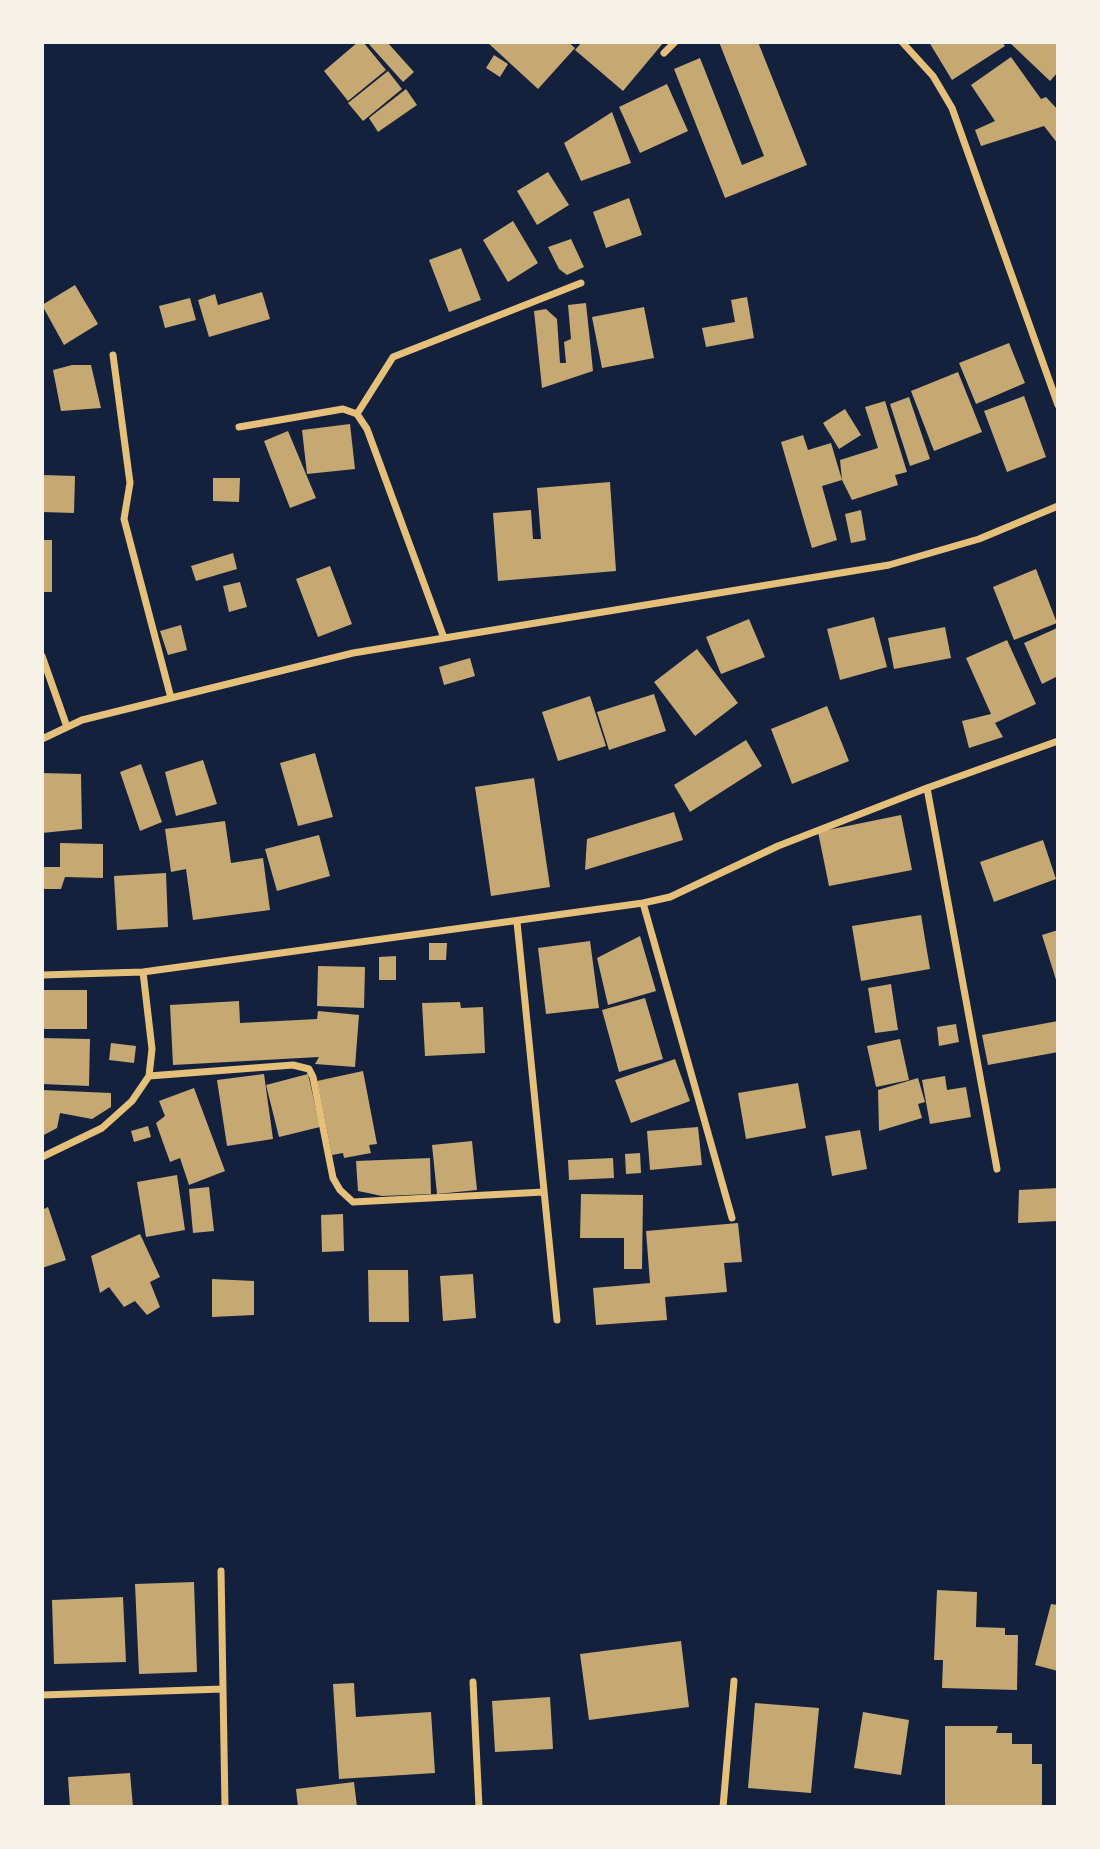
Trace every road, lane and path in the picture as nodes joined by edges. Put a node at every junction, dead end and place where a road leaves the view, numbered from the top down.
1 (675, 42) edge
2 (902, 42) edge
3 (664, 53) dead end
4 (581, 283) dead end
5 (113, 355) dead end
6 (1058, 405) edge
7 (357, 414) junction
8 (239, 427) dead end
9 (1058, 506) edge
10 (444, 638) junction
11 (42, 656) edge
12 (171, 698) junction
13 (67, 727) junction
14 (42, 739) edge
15 (1058, 741) edge
16 (927, 788) junction
17 (643, 903) junction
18 (517, 922) junction
19 (143, 972) junction
20 (42, 975) edge
21 (149, 1076) junction
22 (42, 1157) edge
23 (997, 1169) dead end
24 (544, 1192) junction
25 (732, 1218) dead end
26 (557, 1320) dead end
27 (221, 1571) dead end
28 (734, 1681) dead end
29 (473, 1682) dead end
30 (223, 1689) junction
31 (42, 1695) edge
32 (225, 1807) edge
33 (480, 1807) edge
34 (723, 1807) edge

1 - 3 street
2 - 6 street
4 - 7 street
5 - 12 street
7 - 8 street
7 - 10 street
9 - 10 street
10 - 12 street
11 - 13 street
12 - 13 street
13 - 14 street
15 - 16 street
16 - 17 street
16 - 23 street
17 - 18 street
17 - 25 street
18 - 19 street
18 - 24 street
19 - 20 street
19 - 21 street
21 - 22 street
21 - 24 street
24 - 26 street
27 - 30 street
28 - 34 street
29 - 33 street
30 - 31 street
30 - 32 street

